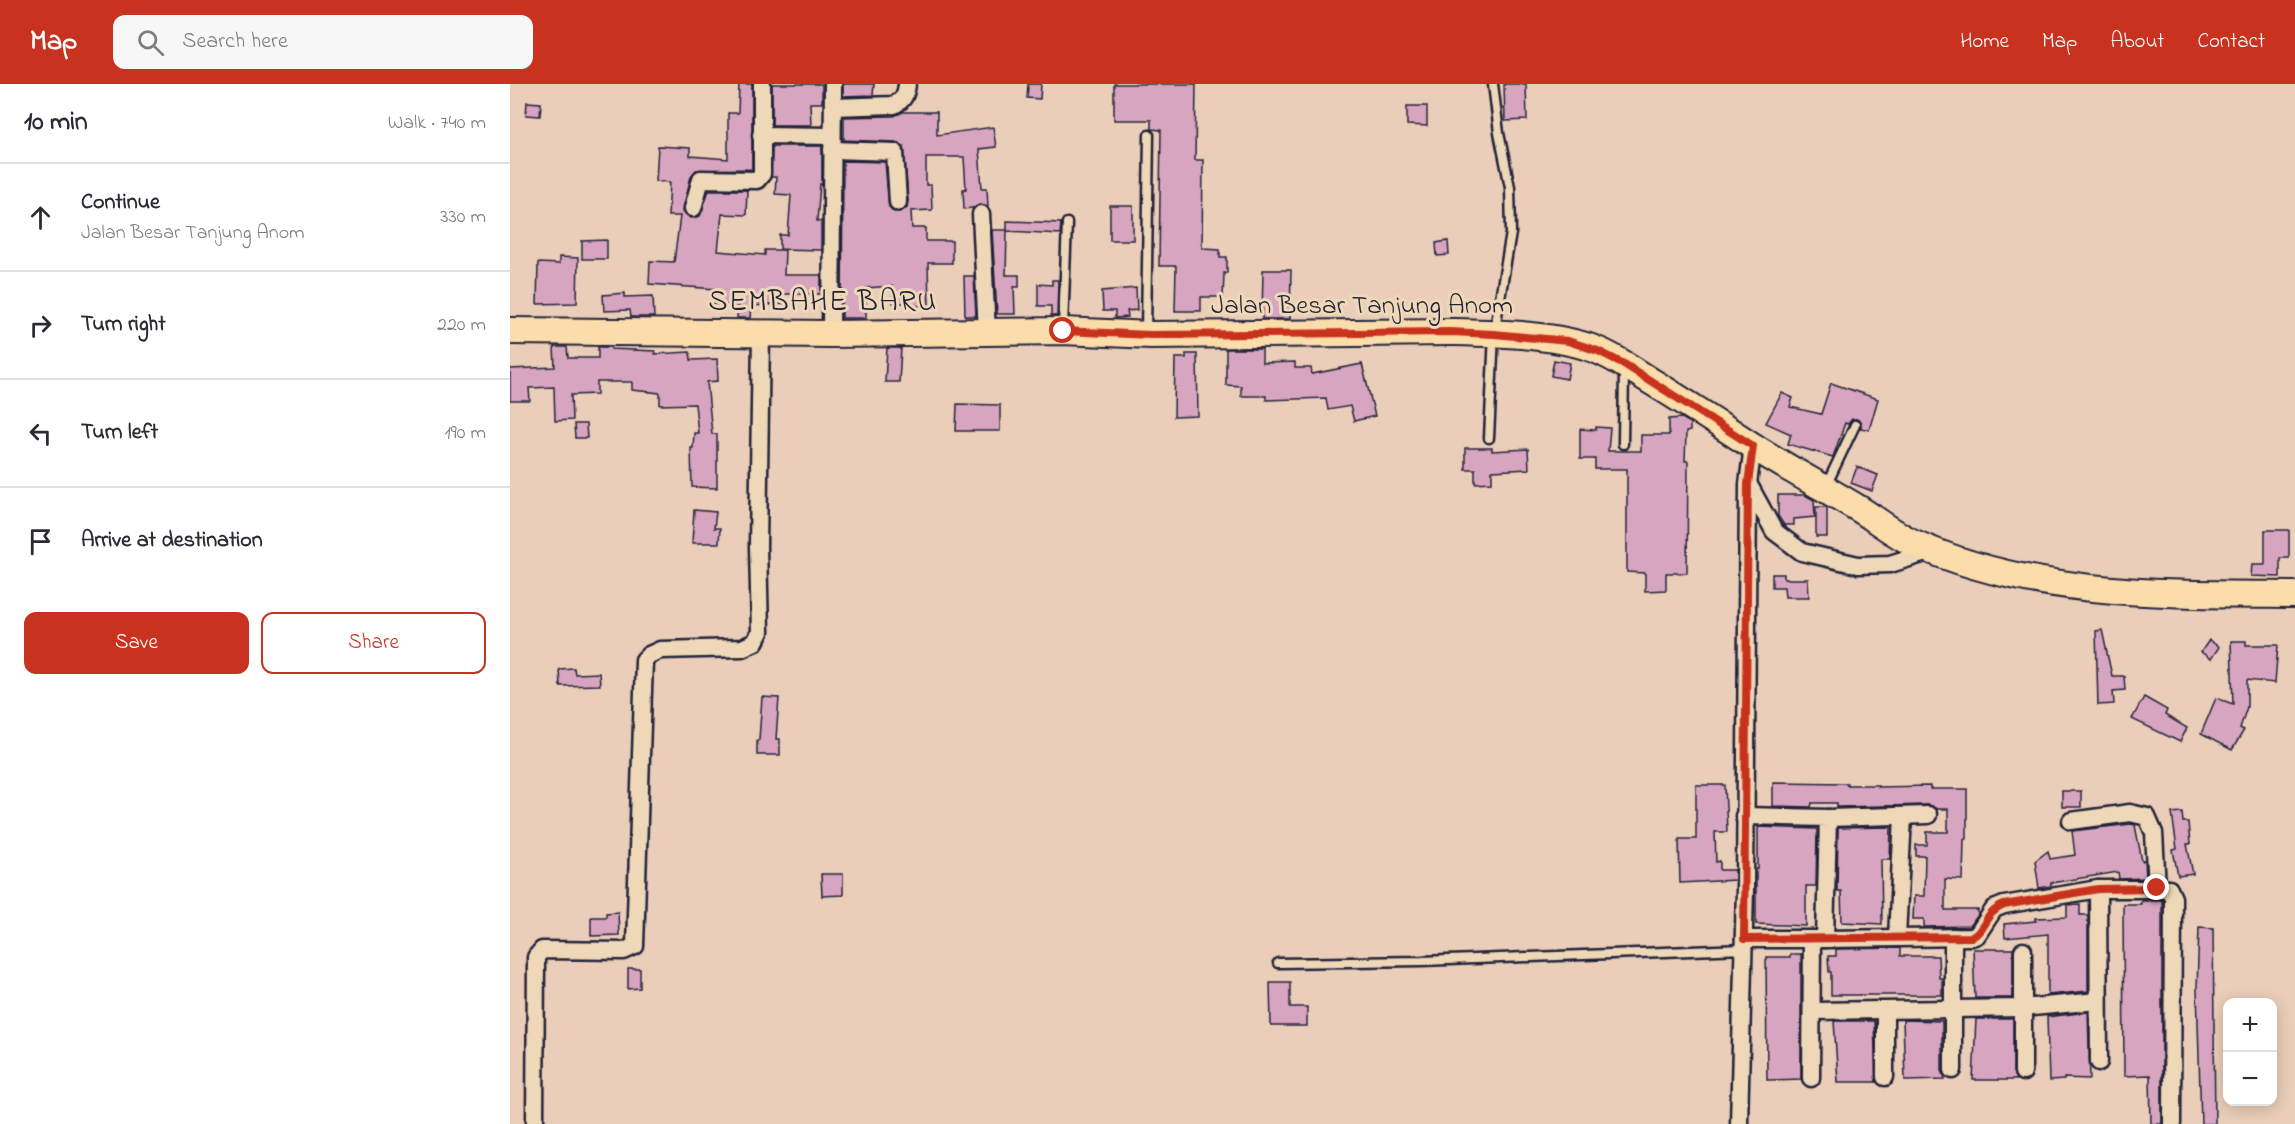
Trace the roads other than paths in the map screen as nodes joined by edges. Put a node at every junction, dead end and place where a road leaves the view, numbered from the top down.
1 (762, 84) edge
2 (833, 84) edge
3 (907, 84) edge
4 (1493, 84) edge
5 (833, 107) junction
6 (761, 135) junction
7 (1149, 135) dead end
8 (832, 143) junction
9 (898, 202) dead end
10 (693, 208) dead end
11 (981, 214) dead end
12 (1067, 223) dead end
13 (510, 331) edge
14 (1063, 331) junction
15 (987, 333) junction
16 (761, 334) junction
17 (831, 334) junction
18 (1146, 334) junction
19 (1494, 334) junction
20 (1624, 364) junction
21 (1855, 425) dead end
22 (1489, 438) dead end
23 (1623, 444) dead end
24 (1753, 446) junction
25 (1748, 484) junction
26 (1825, 489) junction
27 (1932, 551) junction
28 (2295, 595) edge
29 (1928, 815) dead end
30 (1744, 816) junction
31 (1903, 816) junction
32 (1828, 818) junction
33 (2071, 820) dead end
34 (2157, 888) junction
35 (2098, 889) junction
36 (1897, 937) junction
37 (1953, 937) junction
38 (1819, 939) junction
39 (1744, 944) junction
40 (2023, 951) dead end
41 (1278, 963) dead end
42 (2098, 1001) junction
43 (2024, 1008) junction
44 (1952, 1010) junction
45 (1813, 1011) junction
46 (1885, 1011) junction
47 (2098, 1062) dead end
48 (1953, 1070) dead end
49 (2023, 1072) dead end
50 (1885, 1077) dead end
51 (1811, 1078) dead end
52 (535, 1124) edge
53 (1739, 1124) edge
54 (2172, 1124) edge

1 - 6 street
2 - 5 street
3 - 5 street
4 - 19 lane
5 - 8 street
6 - 8 street
6 - 10 street
7 - 18 lane
8 - 9 street
8 - 17 street
11 - 15 street
12 - 14 lane
13 - 16 main road, Jalan Besar Tanjung Anom
14 - 15 main road, Jalan Besar Tanjung Anom
14 - 18 main road, Jalan Besar Tanjung Anom
15 - 17 main road, Jalan Besar Tanjung Anom
16 - 17 main road, Jalan Besar Tanjung Anom
16 - 52 street
18 - 19 main road, Jalan Besar Tanjung Anom
19 - 20 main road, Jalan Besar Tanjung Anom
19 - 22 lane
20 - 23 lane
20 - 24 main road, Jalan Besar Tanjung Anom
21 - 26 lane
24 - 25 street
24 - 26 main road, Jalan Besar Tanjung Anom
25 - 27 street
25 - 30 street
26 - 27 main road, Jalan Besar Tanjung Anom
27 - 28 main road, Jalan Besar Tanjung Anom
29 - 31 street
30 - 32 street
30 - 39 street
31 - 32 street
31 - 36 street
32 - 38 street
33 - 34 street
34 - 35 street
34 - 54 street
35 - 37 street
35 - 42 street
36 - 37 street
36 - 38 street
37 - 44 street
38 - 39 street
38 - 45 street
39 - 41 lane
39 - 53 street
40 - 43 street
42 - 43 street
42 - 47 street
43 - 44 street
43 - 49 street
44 - 46 street
44 - 48 street
45 - 46 street
45 - 51 street
46 - 50 street

